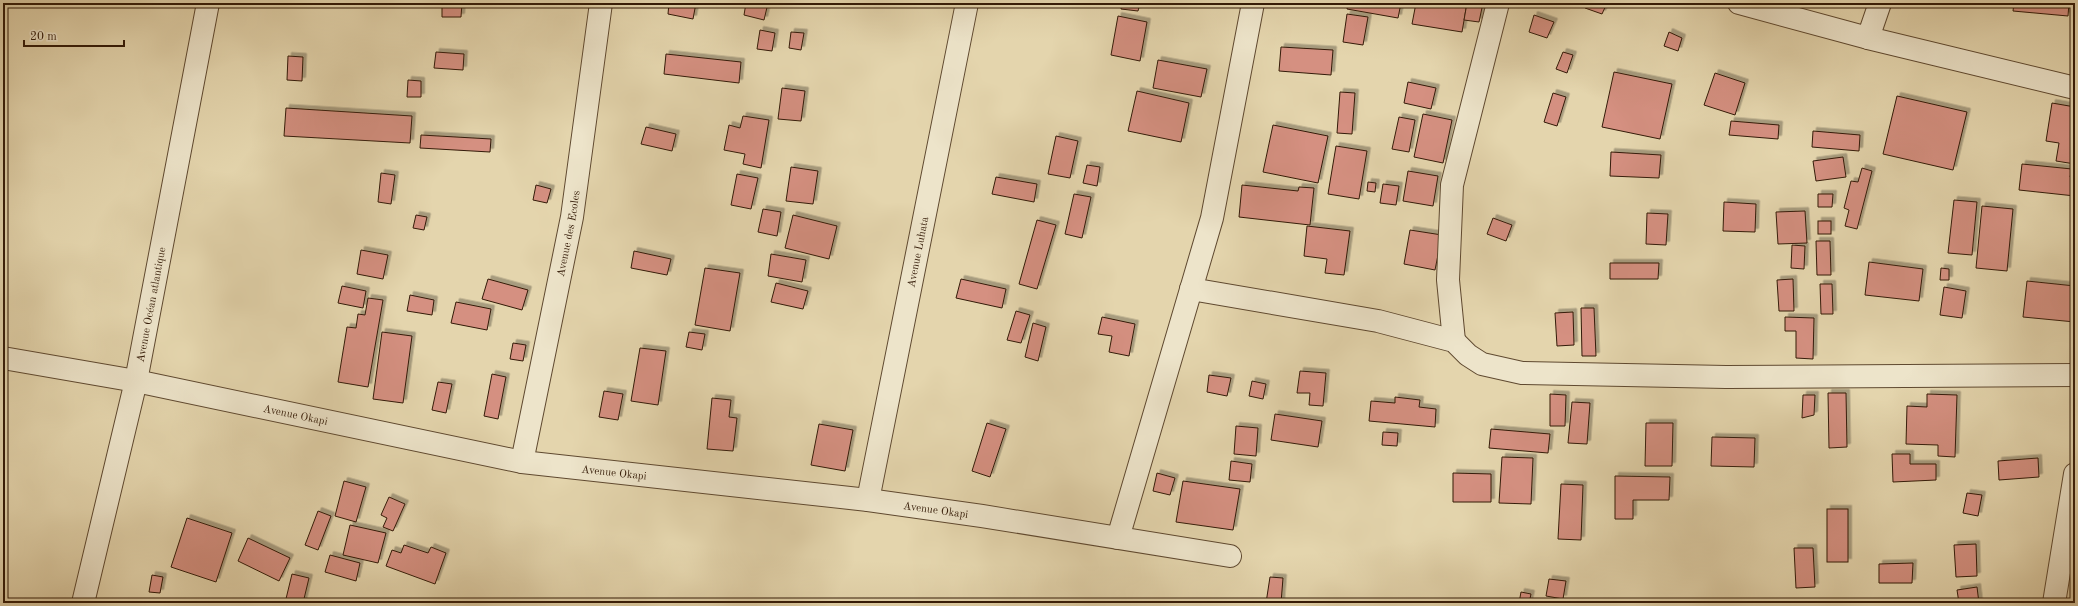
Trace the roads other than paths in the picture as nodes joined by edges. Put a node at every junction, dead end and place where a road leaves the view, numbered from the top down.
1 (208, 3) edge
2 (601, 3) edge
3 (967, 3) edge
4 (1253, 3) edge
5 (1498, 3) edge
6 (1739, 3) edge
7 (1880, 3) edge
8 (1868, 38) junction
9 (2075, 88) edge
10 (1191, 289) junction
11 (1454, 341) junction
12 (3, 358) edge
13 (2075, 375) edge
14 (136, 381) junction
15 (522, 462) junction
16 (2075, 474) edge
17 (868, 500) junction
18 (1118, 538) junction
19 (1230, 556) dead end
20 (83, 603) edge
21 (2054, 603) edge

1 - 14 street, Avenue Océan atlantique
2 - 15 street, Avenue des Ecoles
3 - 17 street, Avenue Luhata
4 - 10 street
5 - 11 street
6 - 8 street
7 - 8 street
8 - 9 street
10 - 11 street
10 - 18 street
11 - 13 street
12 - 14 street, Avenue Okapi
14 - 15 street, Avenue Okapi
14 - 20 street, Avenue Océan atlantique
15 - 17 street, Avenue Okapi
16 - 21 street
17 - 18 street, Avenue Okapi
18 - 19 street, Avenue Okapi

